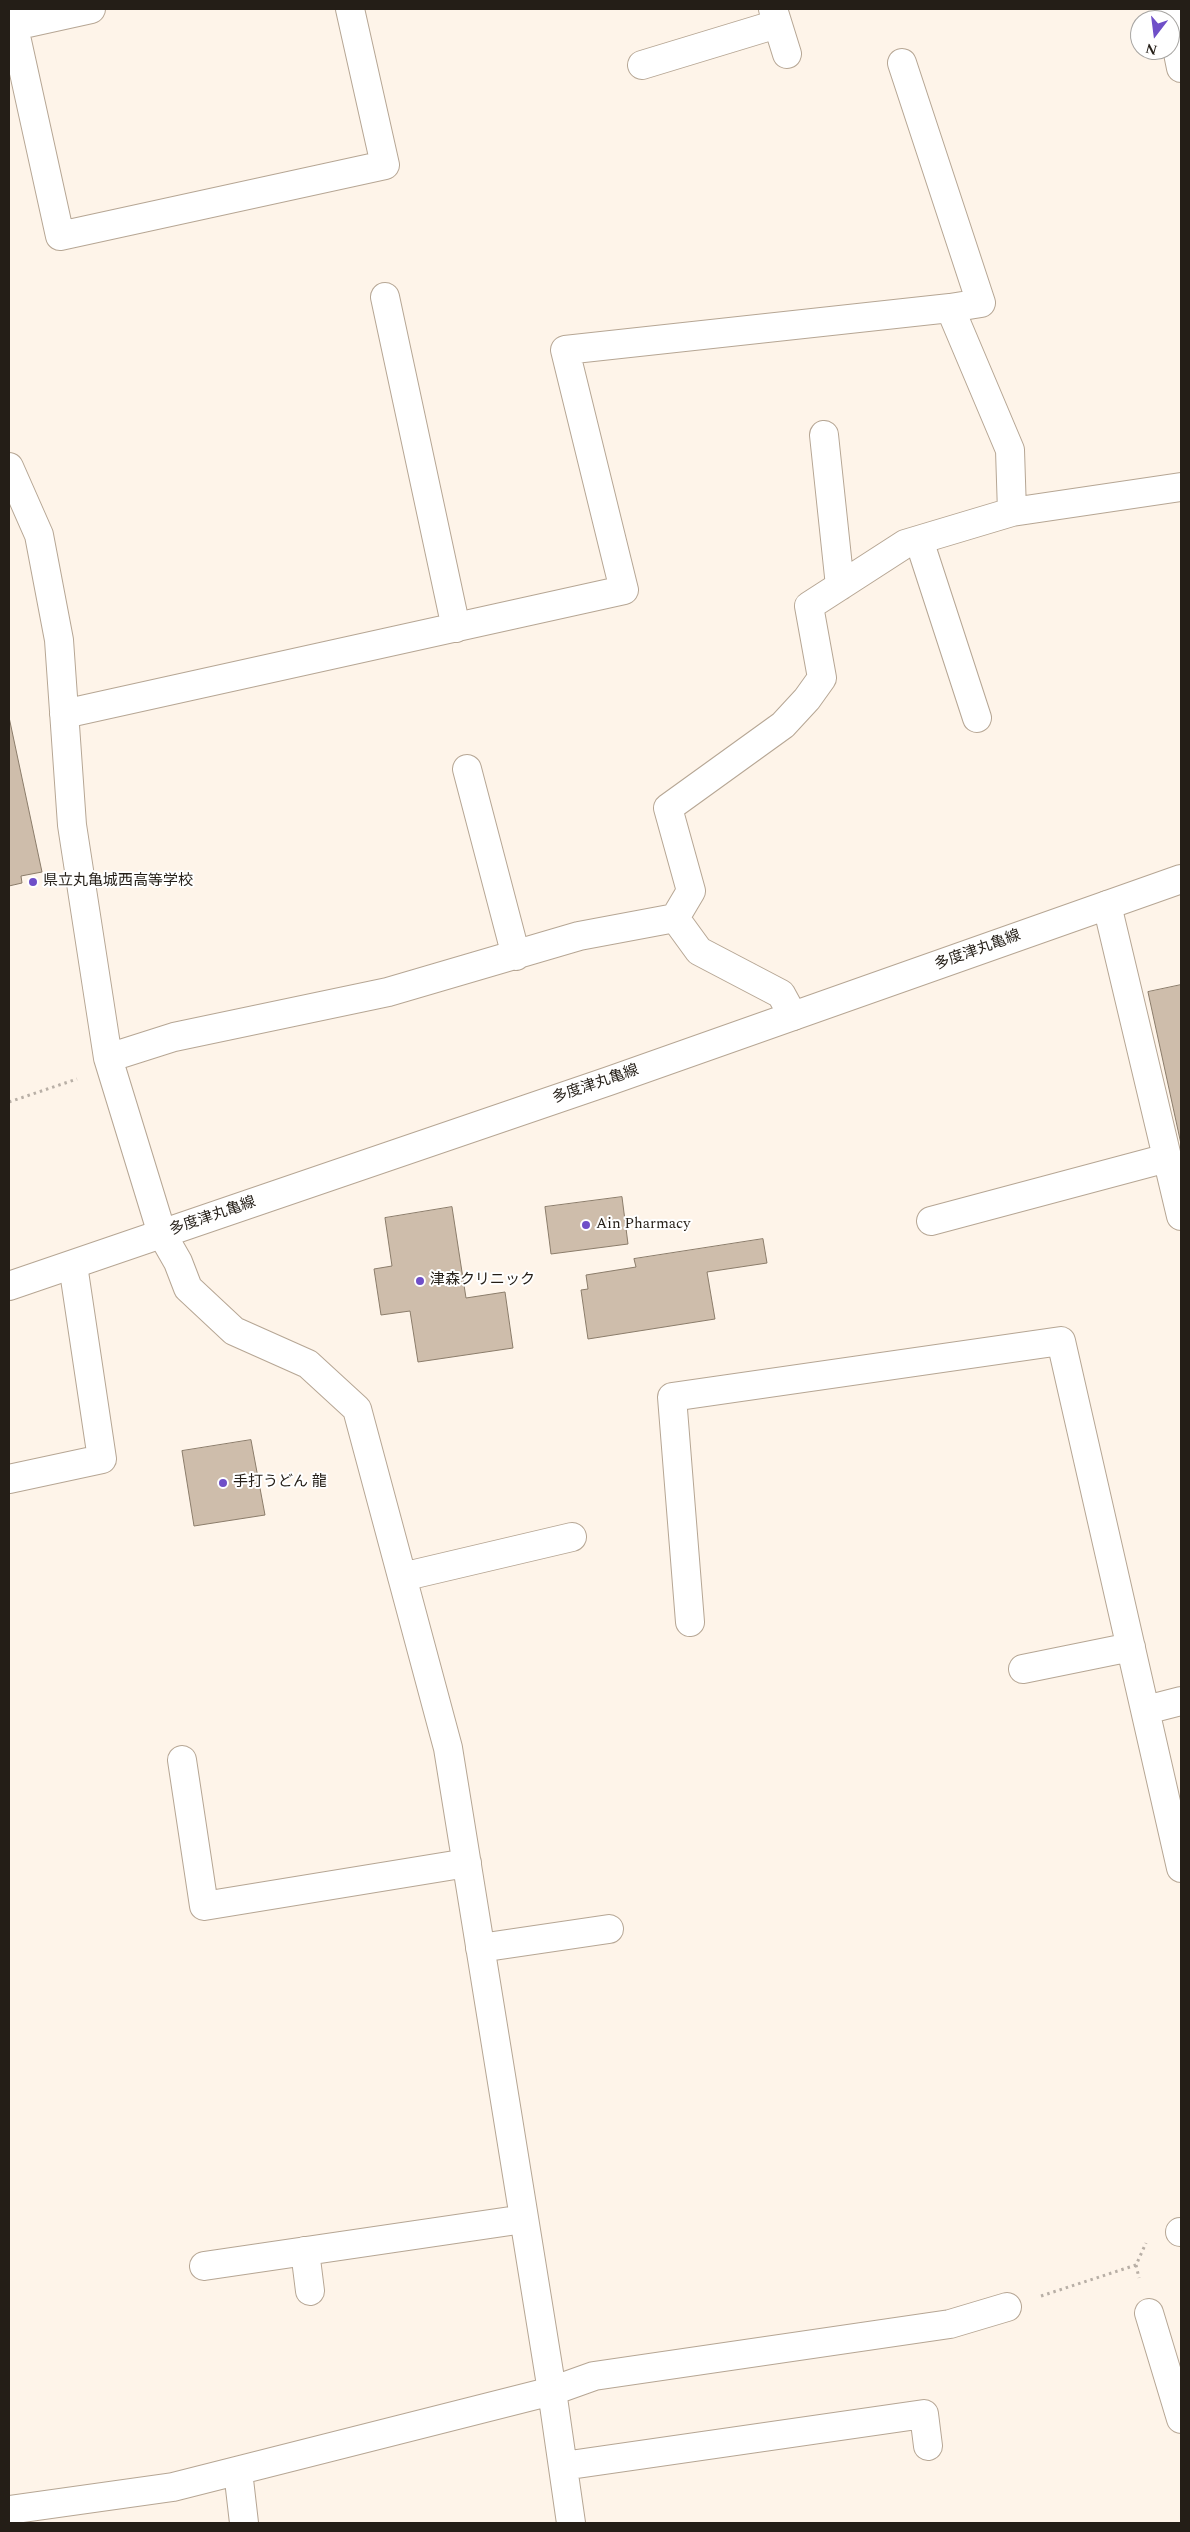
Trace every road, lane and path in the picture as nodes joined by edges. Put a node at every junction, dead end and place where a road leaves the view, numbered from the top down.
1 (91, 9) edge
2 (350, 9) edge
3 (1169, 9) edge
4 (775, 16) edge
5 (12, 17) edge
6 (787, 54) dead end
7 (902, 63) dead end
8 (642, 65) dead end
9 (1181, 68) edge
10 (385, 297) dead end
11 (950, 308) junction
12 (824, 435) dead end
13 (9, 467) edge
14 (1181, 487) edge
15 (1012, 512) junction
16 (919, 540) junction
17 (840, 586) junction
18 (456, 628) junction
19 (64, 714) junction
20 (977, 718) dead end
21 (467, 769) dead end
22 (1181, 879) edge
23 (1107, 905) junction
24 (675, 918) junction
25 (516, 956) junction
26 (793, 1016) junction
27 (109, 1063) junction
28 (9, 1102) edge
29 (1168, 1158) junction
30 (1181, 1216) edge
31 (930, 1221) dead end
32 (162, 1234) junction
33 (73, 1265) junction
34 (9, 1286) edge
35 (9, 1479) edge
36 (572, 1537) dead end
37 (402, 1577) junction
38 (690, 1622) dead end
39 (1131, 1647) junction
40 (1023, 1669) dead end
41 (1181, 1701) edge
42 (1146, 1710) junction
43 (182, 1760) dead end
44 (467, 1863) junction
45 (1181, 1868) edge
46 (609, 1929) dead end
47 (480, 1948) junction
48 (524, 2219) junction
49 (1181, 2232) edge
50 (305, 2251) junction
51 (204, 2266) dead end
52 (310, 2291) dead end
53 (1007, 2307) joint
54 (1149, 2313) dead end
55 (552, 2391) junction
56 (1181, 2419) edge
57 (928, 2446) dead end
58 (563, 2466) junction
59 (238, 2471) junction
60 (9, 2510) edge
61 (244, 2523) edge
62 (571, 2523) edge

1 - 5 street
2 - 5 street
3 - 9 street
4 - 6 street
4 - 8 street
7 - 11 street
10 - 18 street
11 - 15 street
11 - 18 street
12 - 17 street
13 - 19 street
14 - 15 street
15 - 16 street
16 - 17 street
16 - 20 street
17 - 24 street
18 - 19 street
19 - 27 street
21 - 25 street
22 - 23 street, 多度津丸亀線
23 - 26 street, 多度津丸亀線
23 - 29 street
24 - 25 street
24 - 26 street
25 - 27 street
26 - 32 street, 多度津丸亀線
27 - 28 path
27 - 32 street
29 - 30 street
29 - 31 street
32 - 33 street, 多度津丸亀線
32 - 37 street
33 - 34 street, 多度津丸亀線
33 - 35 street
36 - 37 street
37 - 44 street
38 - 39 street
39 - 40 street
39 - 42 street
41 - 42 street
42 - 45 street
43 - 44 street
44 - 47 street
46 - 47 street
47 - 48 street
48 - 50 street
48 - 55 street
49 - 53 path
50 - 51 street
50 - 52 street
53 - 55 street
54 - 56 street
55 - 58 street
55 - 59 street
57 - 58 street
58 - 62 street
59 - 60 street
59 - 61 street

